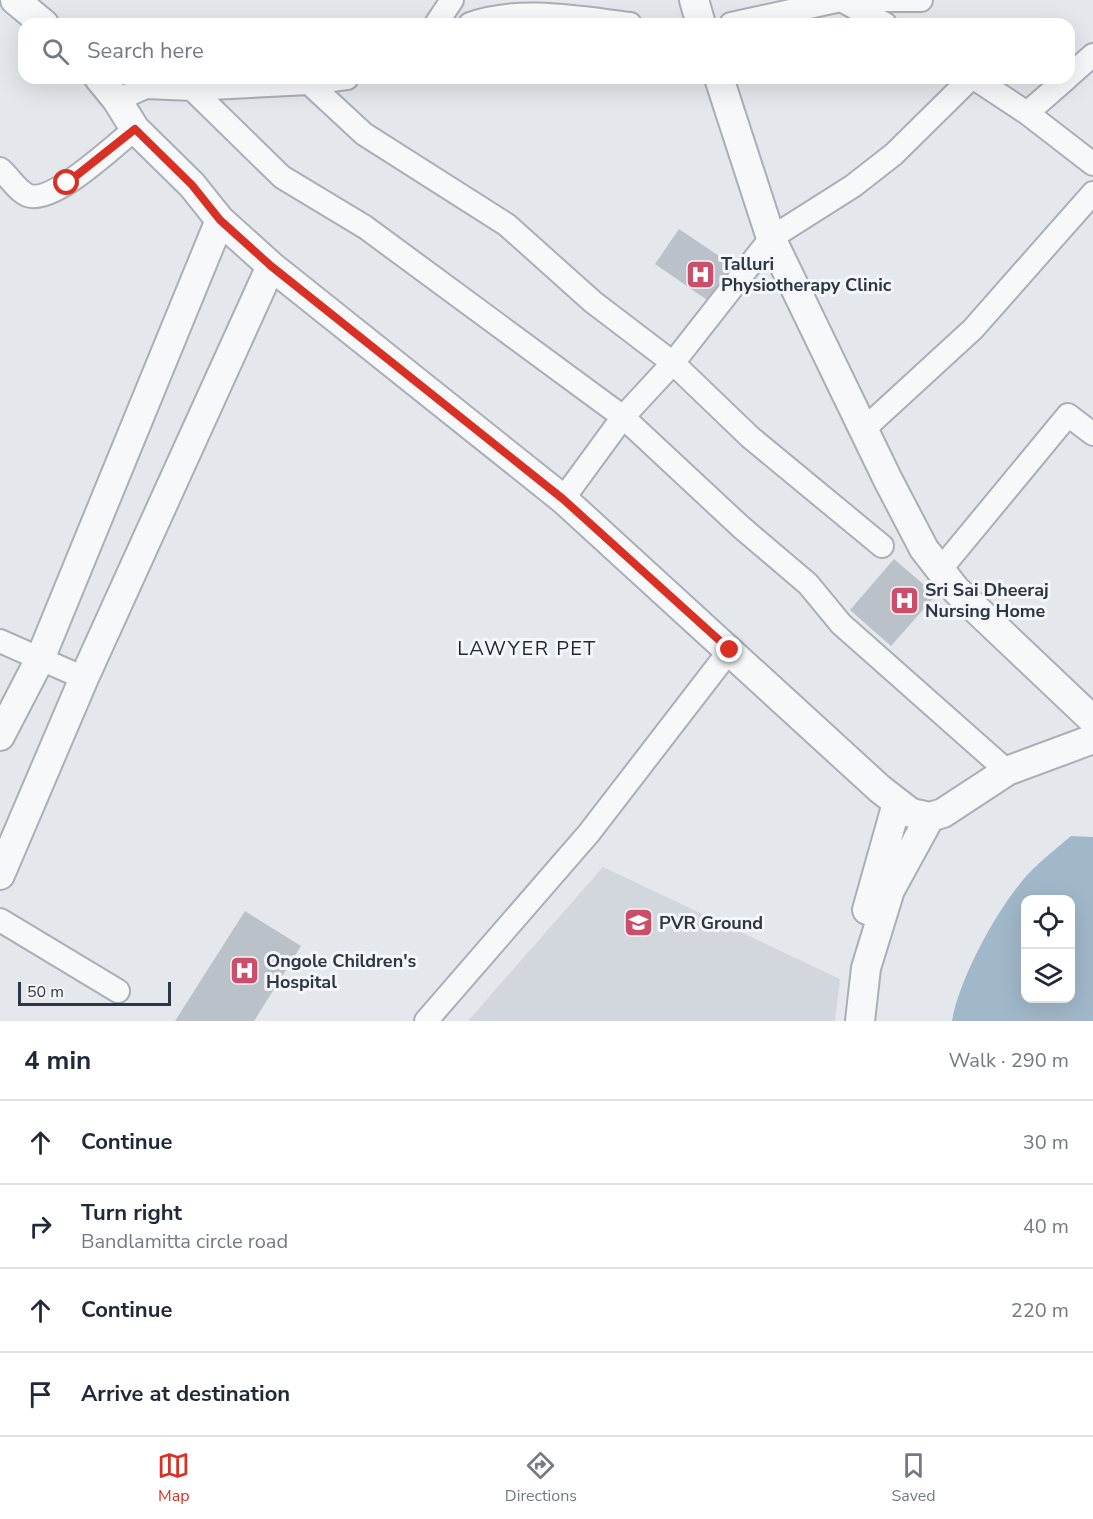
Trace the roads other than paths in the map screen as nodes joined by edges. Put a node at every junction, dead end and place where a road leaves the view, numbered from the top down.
1 (15, 0) edge
2 (452, 0) edge
3 (694, 0) edge
4 (841, 0) edge
5 (921, 0) edge
6 (37, 18) edge
7 (440, 18) edge
8 (485, 18) edge
9 (555, 18) edge
10 (699, 18) edge
11 (758, 18) edge
12 (874, 18) edge
13 (1093, 55) edge
14 (1075, 71) edge
15 (104, 84) edge
16 (290, 84) edge
17 (310, 84) edge
18 (721, 84) edge
19 (966, 84) edge
20 (981, 84) edge
21 (1060, 84) edge
22 (192, 89) junction
23 (117, 100) junction
24 (1027, 113) junction
25 (135, 129) junction
26 (1093, 164) edge
27 (0, 169) edge
28 (1093, 193) edge
29 (220, 220) junction
30 (771, 238) junction
31 (271, 266) junction
32 (673, 363) junction
33 (623, 417) junction
34 (864, 430) junction
35 (1093, 434) edge
36 (563, 499) junction
37 (882, 546) dead end
38 (940, 570) junction
39 (0, 641) edge
40 (730, 650) junction
41 (40, 659) junction
42 (84, 678) junction
43 (1093, 720) edge
44 (0, 736) edge
45 (1093, 739) edge
46 (1007, 771) junction
47 (897, 803) junction
48 (930, 817) junction
49 (0, 875) edge
50 (0, 920) edge
51 (118, 991) dead end
52 (426, 1021) edge
53 (848, 1021) edge
54 (860, 1021) edge

1 - 6 street
2 - 7 street
3 - 10 street
4 - 5 street
4 - 11 street
4 - 12 street
8 - 9 street
13 - 14 street
15 - 23 street
16 - 22 street
17 - 32 street
18 - 30 street
19 - 30 street
20 - 24 street
21 - 24 street
22 - 23 street
22 - 33 street
23 - 25 street
24 - 26 street
25 - 27 street
25 - 29 street
28 - 34 street
29 - 31 street
29 - 41 street
30 - 32 street
30 - 34 street
31 - 36 street
31 - 42 street
32 - 33 street
32 - 37 street
33 - 36 street
33 - 46 street
34 - 38 street
35 - 38 street
36 - 40 street
38 - 43 street
39 - 41 street
40 - 47 street
40 - 52 street
41 - 42 street
41 - 44 street
42 - 49 street
45 - 46 street
46 - 48 street
47 - 48 street
47 - 53 street
48 - 54 street
50 - 51 street

